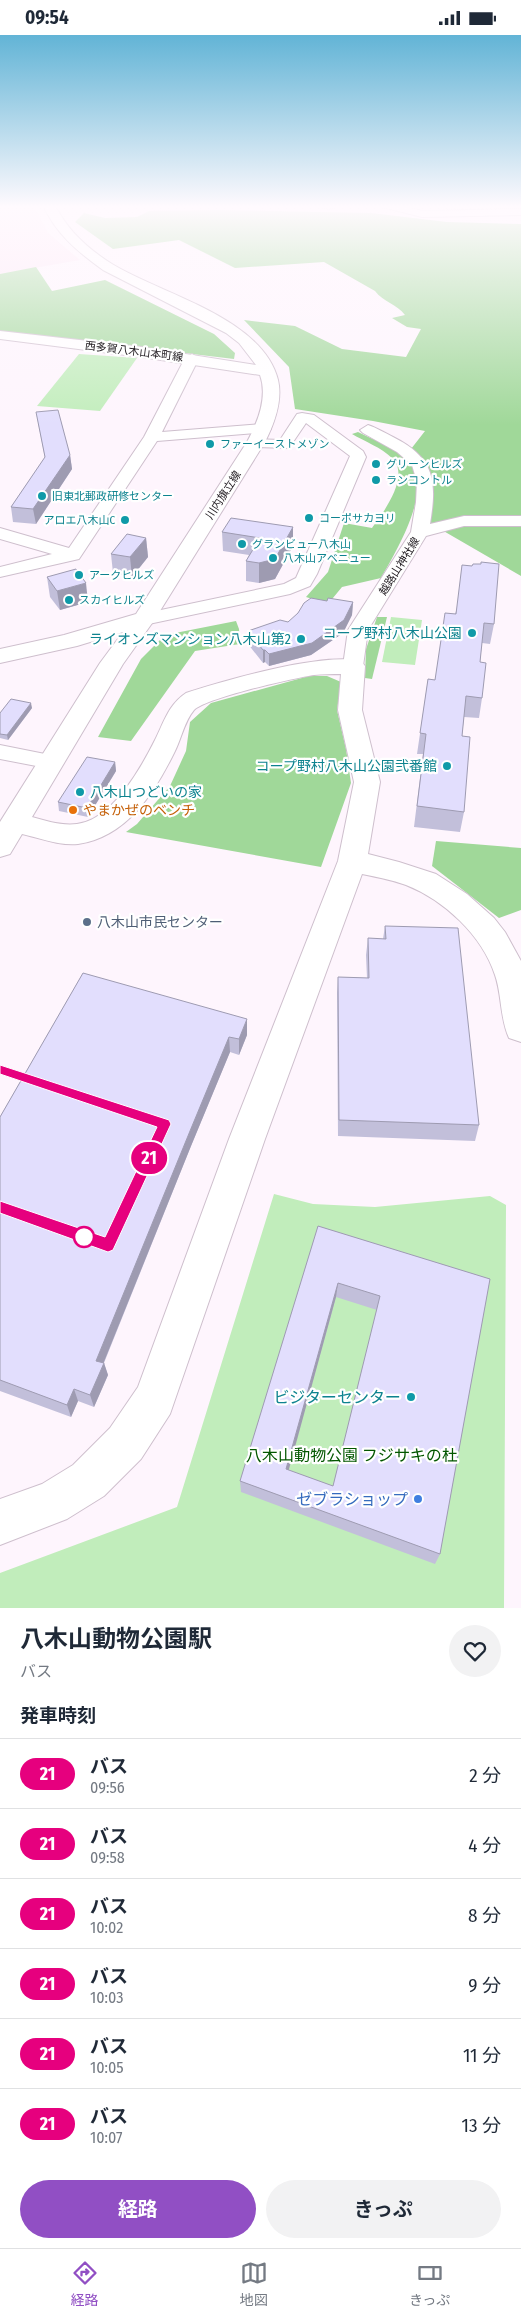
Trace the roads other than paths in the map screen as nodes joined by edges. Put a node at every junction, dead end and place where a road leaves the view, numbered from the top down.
1 (130, 278) edge
2 (0, 335) edge
3 (192, 359) junction
4 (267, 371) junction
5 (368, 430) dead end
6 (259, 436) junction
7 (152, 437) junction
8 (521, 521) edge
9 (420, 532) junction
10 (0, 533) edge
11 (73, 555) junction
12 (0, 572) edge
13 (144, 619) junction
14 (0, 645) edge
15 (0, 656) edge
16 (353, 666) junction
17 (0, 752) edge
18 (52, 762) junction
19 (13, 823) junction
20 (0, 847) edge
21 (352, 861) junction
22 (521, 1028) edge
23 (0, 1522) edge

1 - 4 street, 川内旗立線
2 - 3 street, 西多賀八木山本町線
3 - 4 street, 西多賀八木山本町線
3 - 7 street
4 - 6 street, 川内旗立線
5 - 9 street
6 - 7 street
6 - 13 street, 川内旗立線
6 - 13 street
7 - 11 street
8 - 9 street, 越路山神社線
9 - 16 street, 越路山神社線
10 - 11 street
11 - 12 street
13 - 14 street
13 - 15 street
13 - 18 street, 川内旗立線
16 - 19 street
16 - 21 street
17 - 18 street
18 - 19 street, 川内旗立線
19 - 20 street, 川内旗立線
21 - 22 street
21 - 23 street

